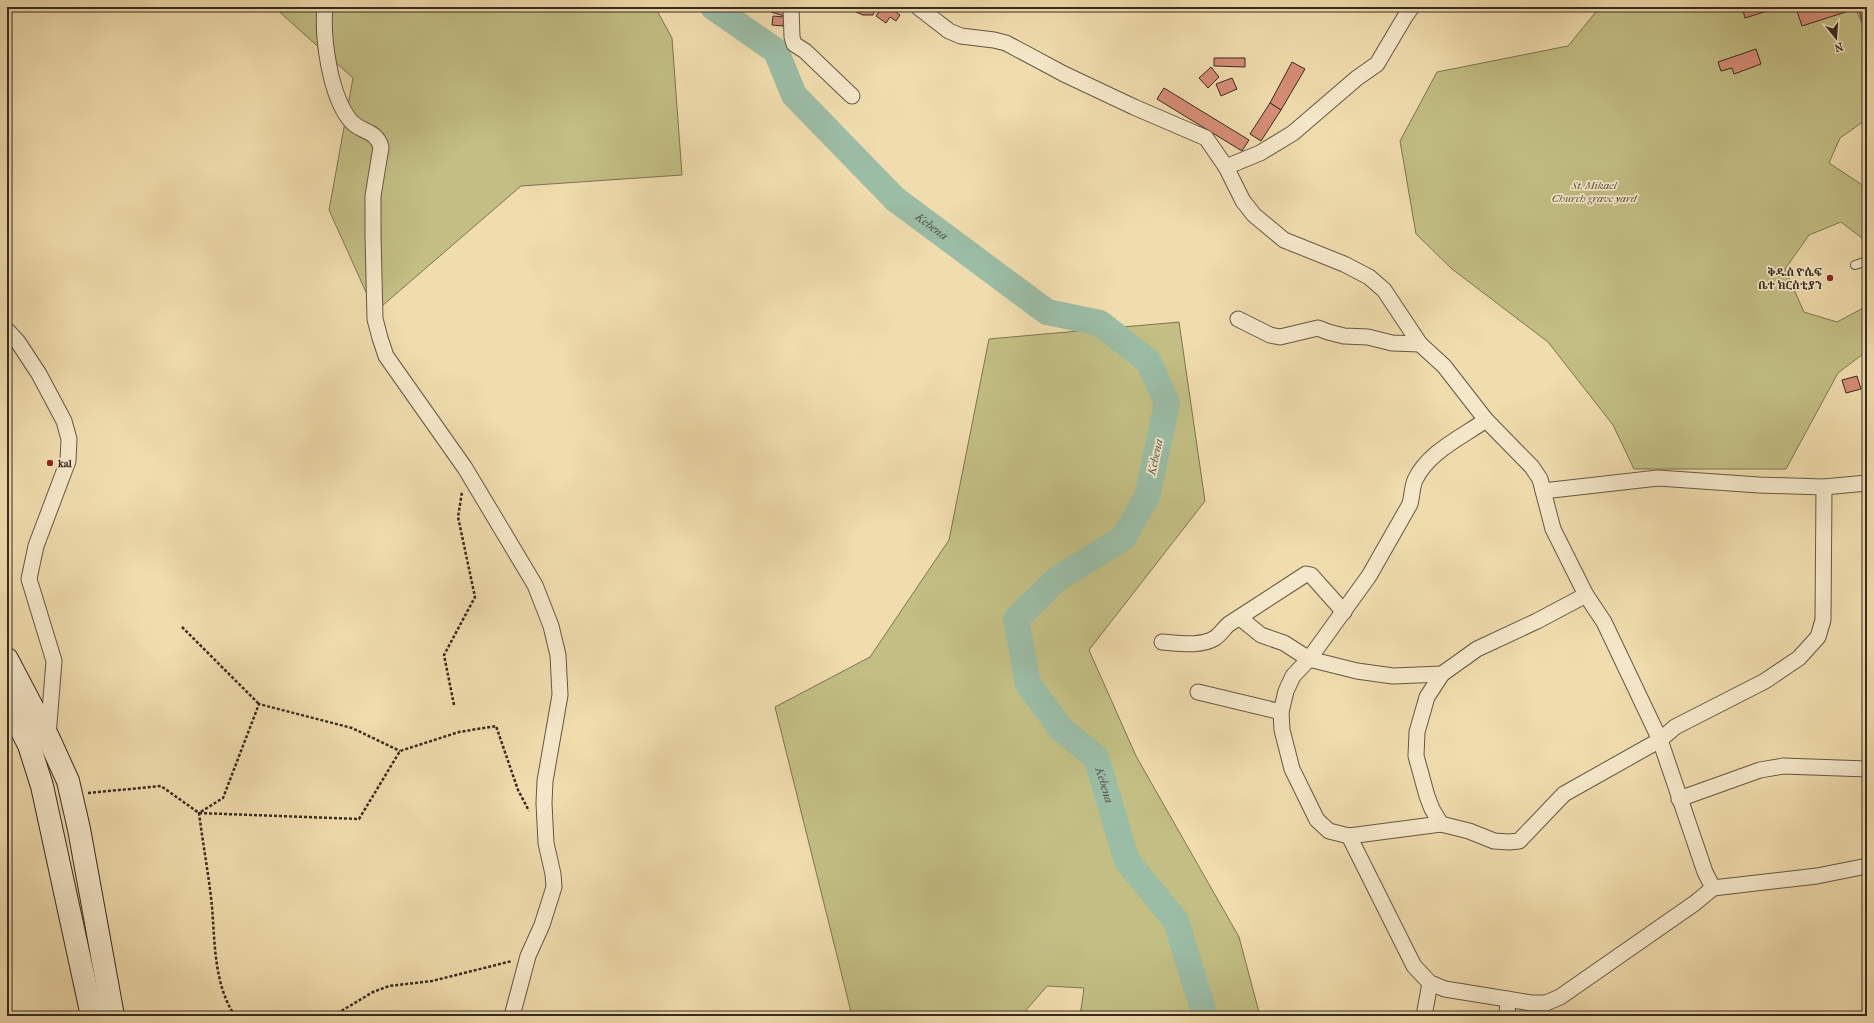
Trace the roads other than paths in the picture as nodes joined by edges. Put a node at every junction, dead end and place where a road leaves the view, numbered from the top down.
1 (325, 7) edge
2 (791, 7) edge
3 (918, 7) edge
4 (1412, 7) edge
5 (852, 96) dead end
6 (1226, 167) junction
7 (1867, 261) edge
8 (1855, 265) dead end
9 (1238, 319) dead end
10 (7, 330) edge
11 (1420, 344) junction
12 (1486, 420) junction
13 (1867, 483) edge
14 (1824, 486) junction
15 (1543, 491) junction
16 (1586, 595) junction
17 (1344, 612) junction
18 (1240, 618) junction
19 (1162, 642) dead end
20 (7, 659) edge
21 (1309, 659) junction
22 (1442, 674) junction
23 (1198, 692) dead end
24 (7, 702) edge
25 (1281, 712) junction
26 (48, 737) junction
27 (1660, 740) junction
28 (1867, 769) edge
29 (1679, 799) junction
30 (1441, 824) junction
31 (1349, 836) junction
32 (1867, 866) edge
33 (1713, 888) junction
34 (1430, 983) junction
35 (1508, 999) junction
36 (92, 1016) edge
37 (113, 1016) edge
38 (512, 1016) edge
39 (1424, 1016) edge
40 (1507, 1016) edge

1 - 38 street
2 - 5 street
3 - 6 street
4 - 6 street
6 - 11 street
7 - 8 lane
9 - 11 street
10 - 26 street
11 - 12 street
12 - 15 street
12 - 17 street
13 - 14 street
14 - 15 street
14 - 27 street
15 - 16 street
16 - 22 street
16 - 27 street
17 - 18 street
17 - 21 street
18 - 19 street
18 - 21 street
20 - 26 main road
21 - 22 street
21 - 25 street
22 - 30 street
23 - 25 street
24 - 36 main road
25 - 31 street
26 - 37 main road
27 - 29 street
27 - 30 street
28 - 29 street
29 - 33 street
30 - 31 street
31 - 34 street
32 - 33 street
33 - 35 street
34 - 35 street
34 - 39 street
35 - 40 street

